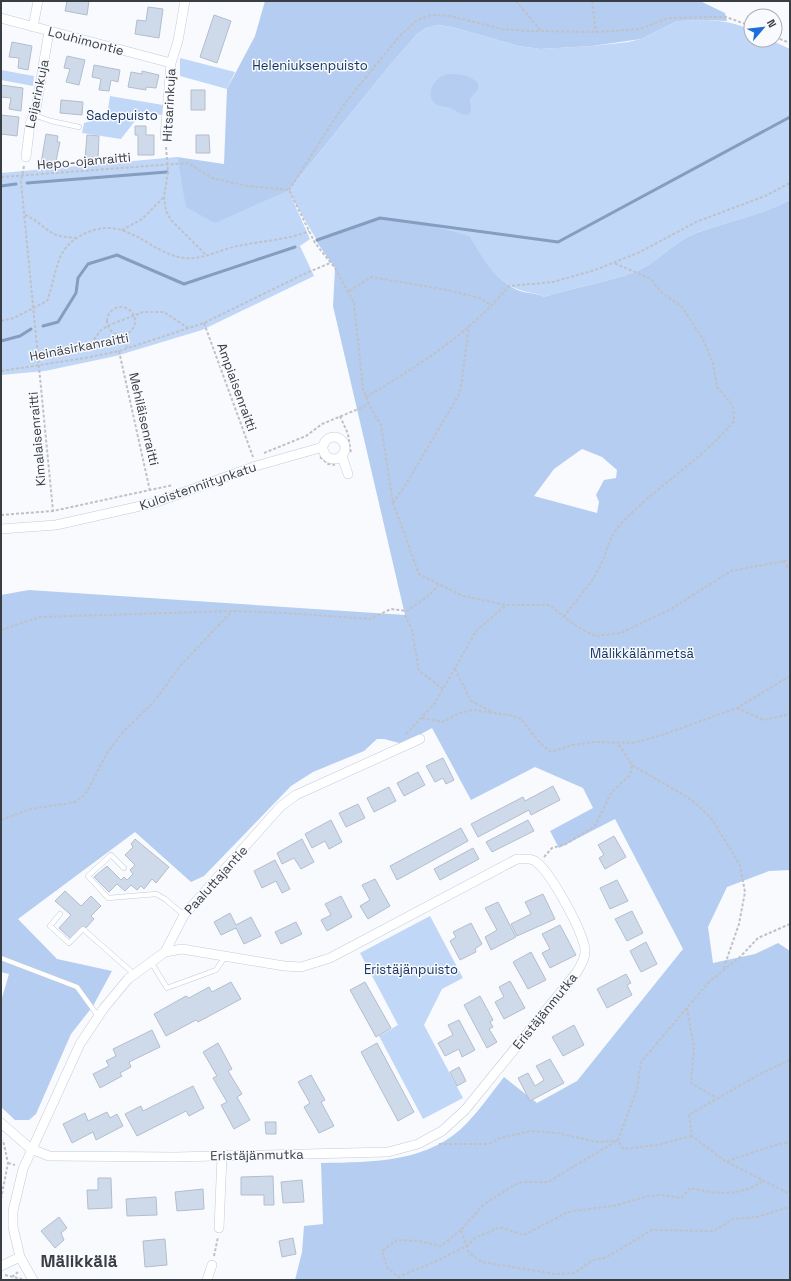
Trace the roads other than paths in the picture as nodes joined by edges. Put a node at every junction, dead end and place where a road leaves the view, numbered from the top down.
1 (38, 1) edge
2 (185, 1) edge
3 (1, 18) edge
4 (33, 27) junction
5 (50, 31) junction
6 (171, 63) junction
7 (34, 115) junction
8 (79, 127) dead end
9 (166, 137) road end
10 (26, 157) dead end
11 (323, 447) junction
12 (342, 456) junction
13 (348, 474) dead end
14 (1, 528) edge
15 (420, 739) dead end
16 (124, 868) dead end
17 (60, 914) dead end
18 (184, 915) junction
19 (165, 952) junction
20 (226, 957) junction
21 (1, 958) edge
22 (151, 962) junction
23 (134, 974) junction
24 (98, 1016) junction
25 (1, 1123) edge
26 (31, 1150) junction
27 (222, 1156) junction
28 (220, 1228) road end
29 (20, 1258) junction
30 (212, 1265) road end
31 (1, 1266) edge
32 (33, 1280) edge
33 (207, 1280) edge

1 - 4 street
2 - 6 street, Hitsarinkuja
3 - 4 street, Louhimontie
4 - 5 street, Louhimontie
5 - 6 street, Louhimontie
5 - 7 street, Leijarinkuja
6 - 9 street, Hitsarinkuja
7 - 8 lane
7 - 10 street, Leijarinkuja
11 - 12 street
11 - 12 street
11 - 14 street, Kuloistenniitynkatu
12 - 13 street
15 - 18 street, Paaluttajantie
16 - 18 lane
17 - 23 lane
18 - 19 street, Paaluttajantie
19 - 20 street
19 - 22 street, Paaluttajantie
20 - 22 lane
20 - 27 street, Eristäjänmutka
21 - 24 lane
22 - 23 street, Paaluttajantie
23 - 24 street, Paaluttajantie
24 - 26 street, Paaluttajantie
25 - 26 street
26 - 27 street, Eristäjänmutka
26 - 29 street, Paaluttajantie
27 - 28 street
29 - 31 street
29 - 32 street, Paaluttajantie
30 - 33 street

